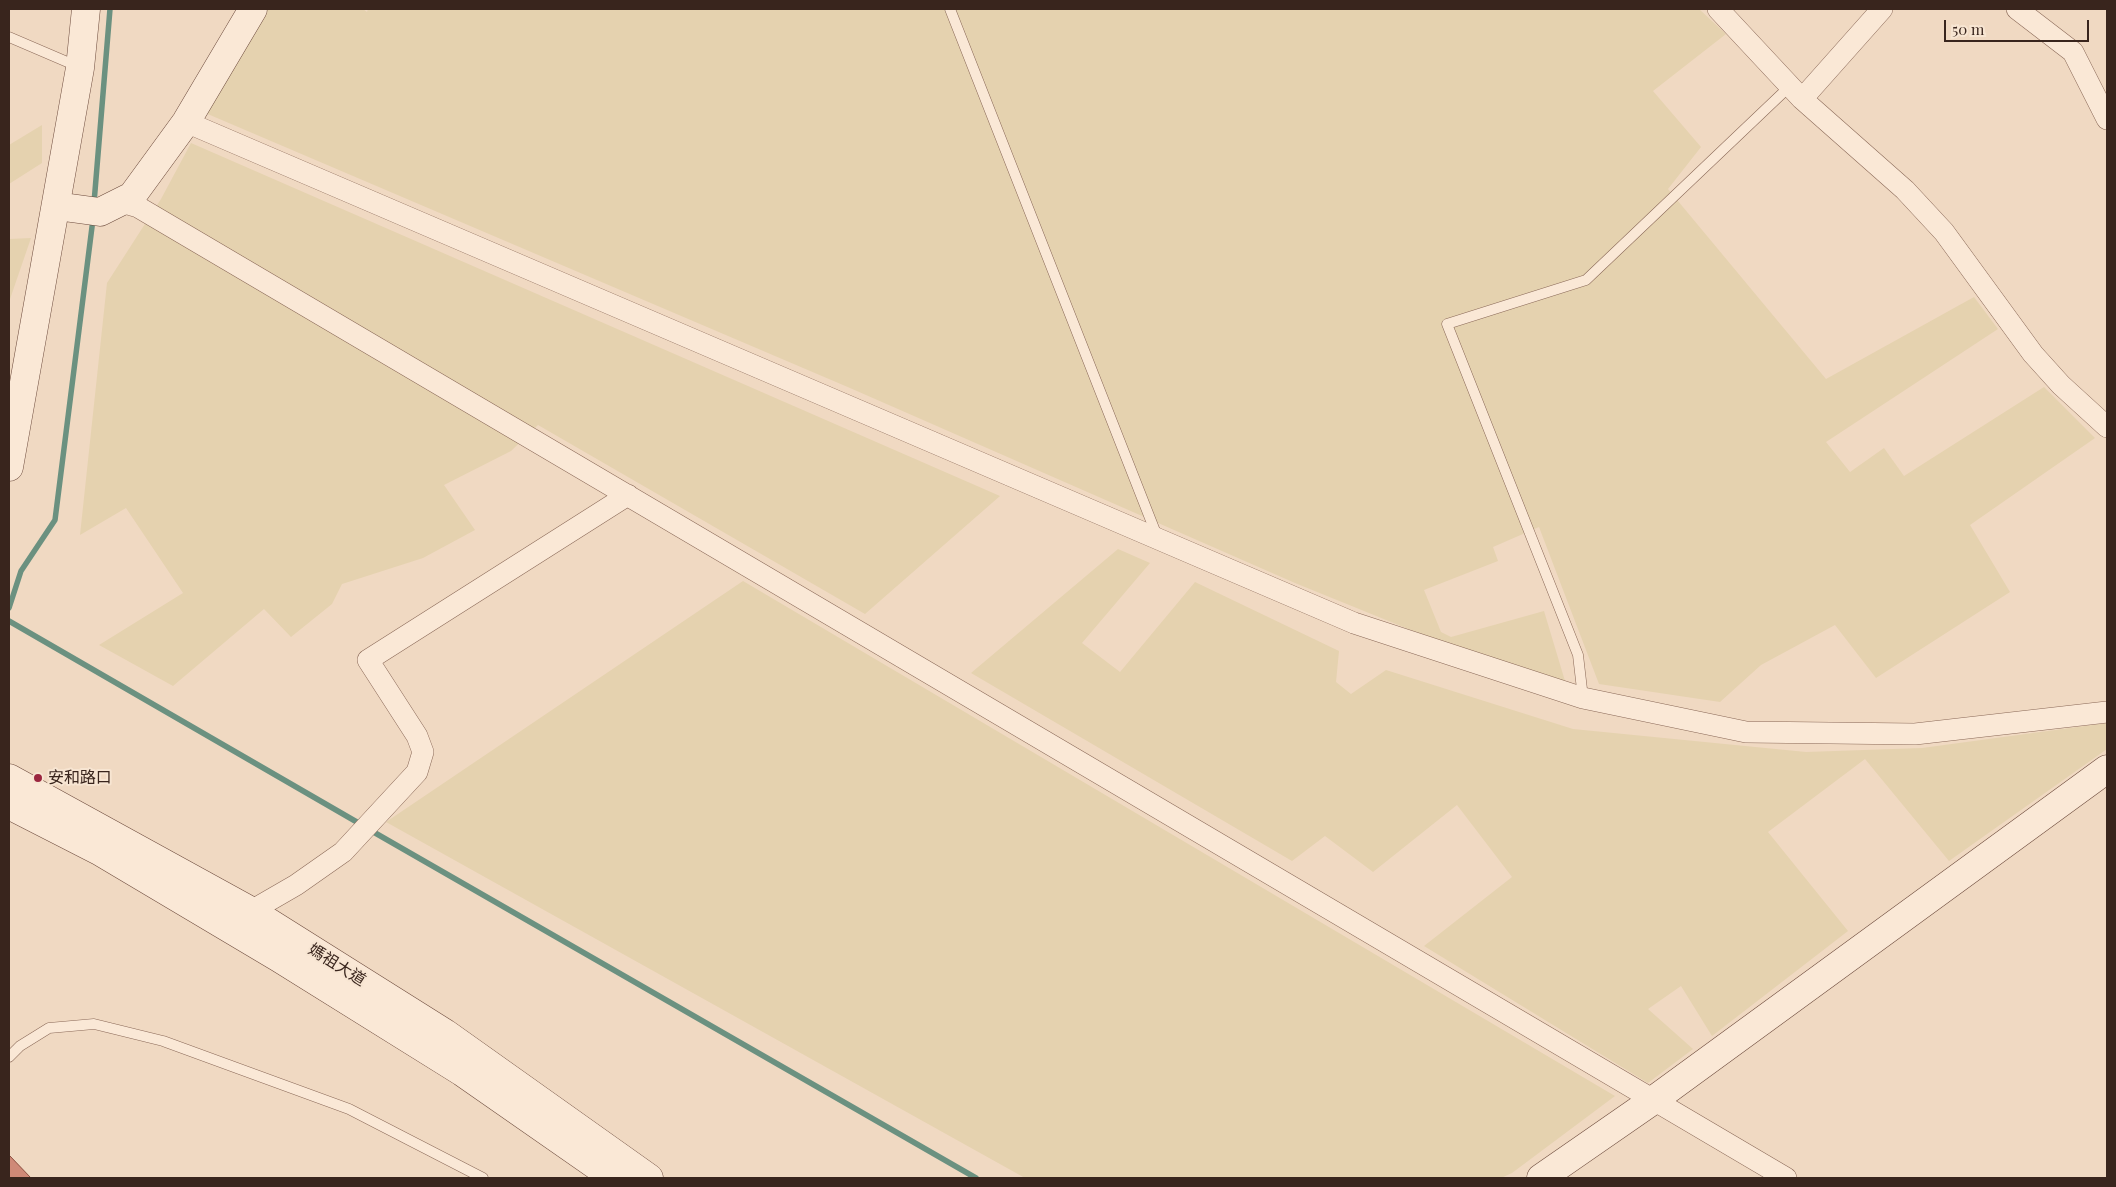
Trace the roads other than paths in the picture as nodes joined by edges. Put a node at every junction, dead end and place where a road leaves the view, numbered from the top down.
1 (86, 9) edge
2 (253, 9) edge
3 (950, 9) edge
4 (1718, 9) edge
5 (1882, 9) edge
6 (2017, 9) edge
7 (9, 37) edge
8 (80, 68) junction
9 (1796, 92) junction
10 (2107, 119) edge
11 (186, 122) junction
12 (121, 202) junction
13 (56, 206) junction
14 (2107, 427) edge
15 (9, 467) edge
16 (628, 495) junction
17 (1158, 540) junction
18 (1583, 698) junction
19 (2107, 712) edge
20 (2107, 769) edge
21 (9, 778) edge
22 (9, 805) edge
23 (245, 922) junction
24 (9, 1058) edge
25 (1655, 1099) junction
26 (483, 1178) edge
27 (614, 1178) edge
28 (649, 1178) edge
29 (1541, 1178) edge
30 (1786, 1178) edge

1 - 8 street
2 - 11 street
3 - 17 lane
4 - 9 street
5 - 9 street
6 - 10 street
7 - 8 lane
8 - 13 street
9 - 14 street
9 - 18 lane
11 - 12 street
11 - 17 street
12 - 13 street
12 - 16 street
13 - 15 street
16 - 23 street
16 - 25 street
17 - 18 street
18 - 19 street
20 - 25 street
21 - 23 street, 媽祖大道
22 - 23 street, 媽祖大道
23 - 27 street, 媽祖大道
23 - 28 street, 媽祖大道
24 - 26 lane
25 - 29 street
25 - 30 street

